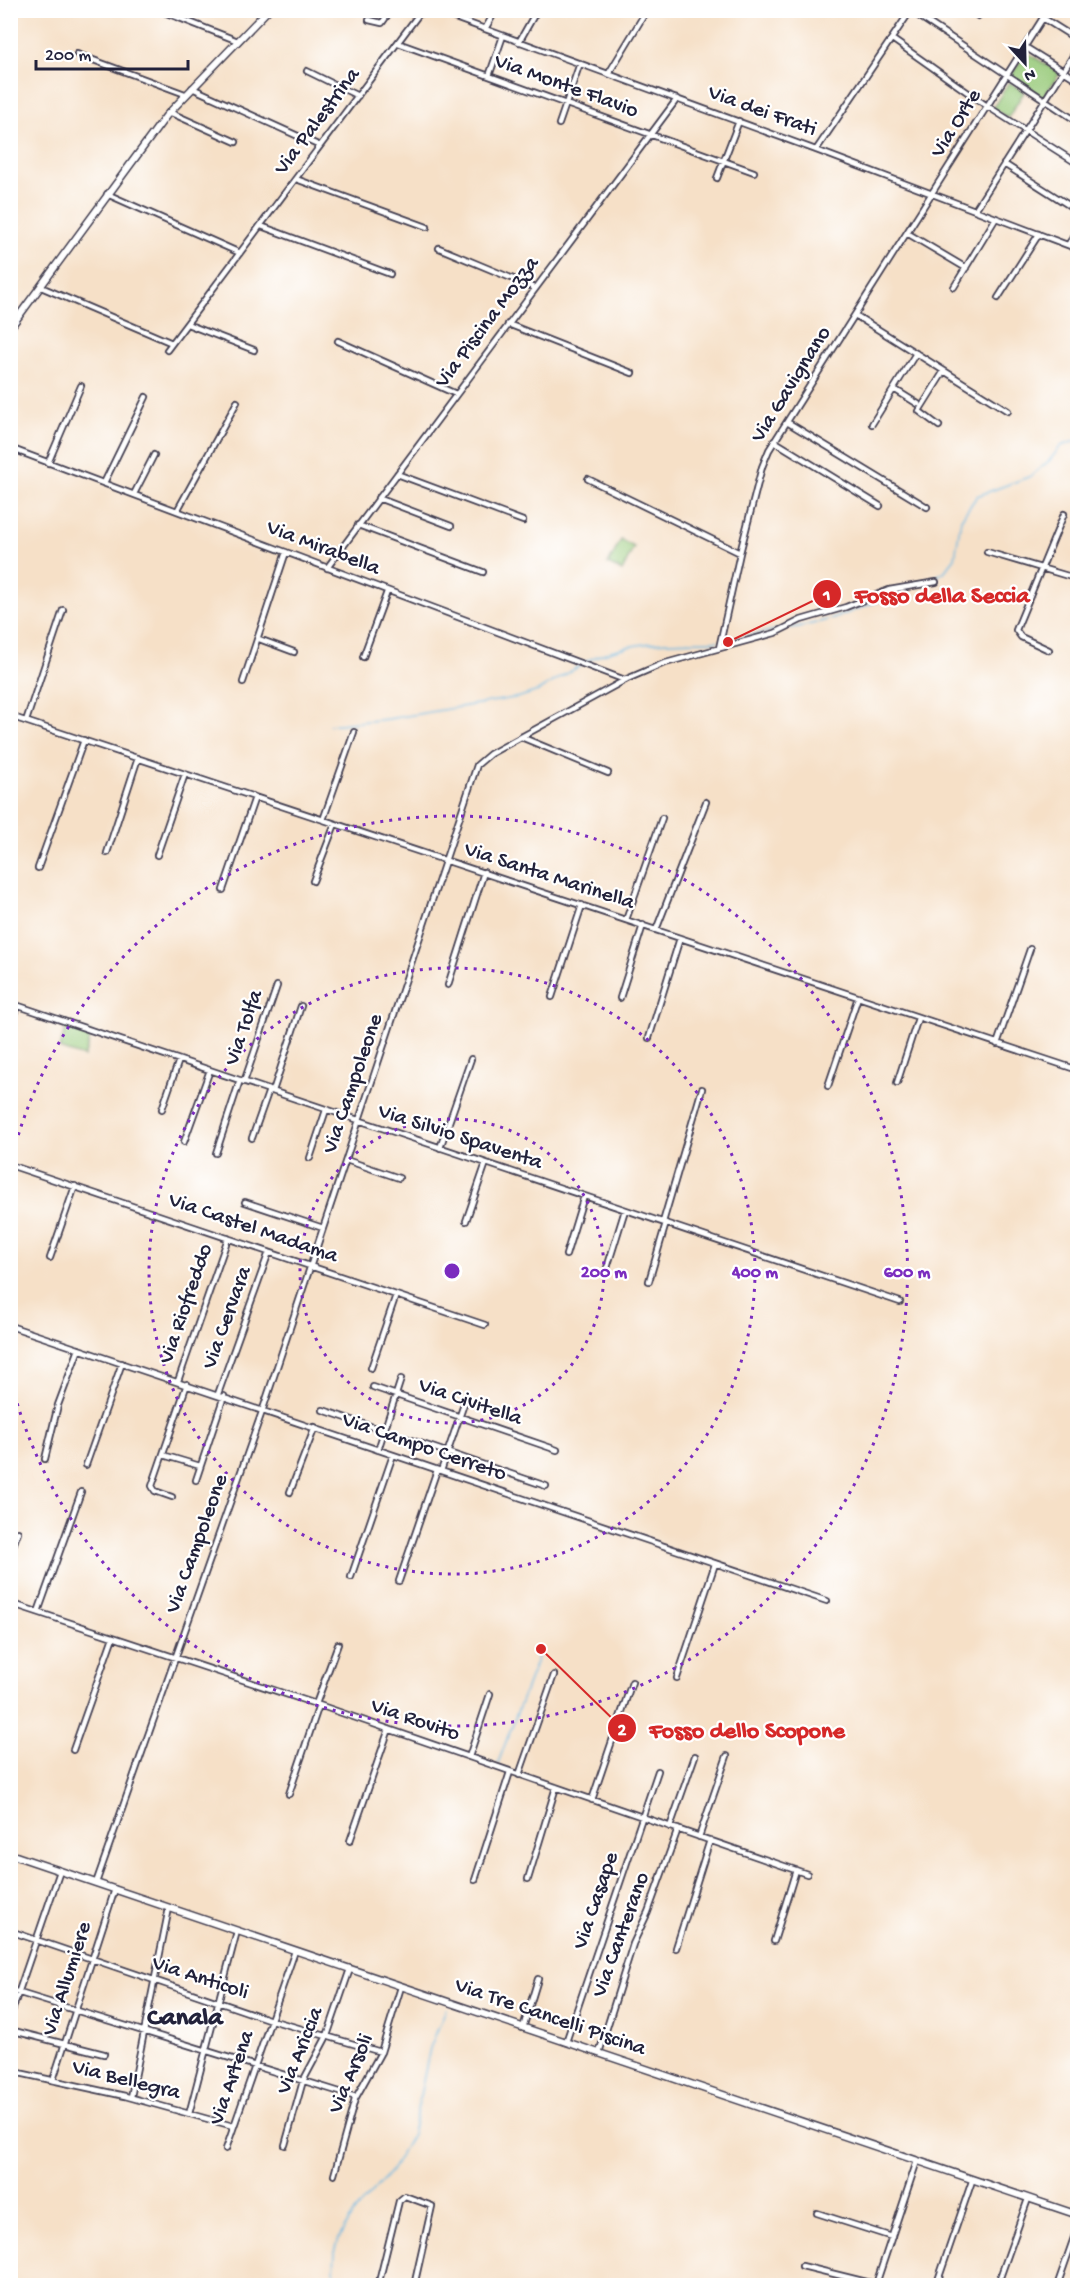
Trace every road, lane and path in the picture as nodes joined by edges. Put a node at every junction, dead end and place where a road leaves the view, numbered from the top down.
1 (159, 10) edge
2 (268, 10) edge
3 (391, 10) edge
4 (422, 10) edge
5 (433, 10) edge
6 (496, 10) edge
7 (537, 10) edge
8 (647, 10) edge
9 (970, 10) edge
10 (1048, 10) edge
11 (911, 11) edge
12 (978, 16) dead end
13 (1043, 18) junction
14 (369, 20) dead end
15 (485, 29) junction
16 (503, 36) junction
17 (892, 39) junction
18 (1077, 40) edge
19 (238, 41) junction
20 (519, 42) junction
21 (398, 43) junction
22 (1025, 47) junction
23 (1077, 48) edge
24 (77, 54) dead end
25 (580, 63) junction
26 (307, 71) dead end
27 (1063, 71) junction
28 (609, 74) junction
29 (489, 76) junction
30 (1006, 76) junction
31 (1077, 80) edge
32 (192, 88) junction
33 (185, 94) junction
34 (358, 96) junction
35 (677, 99) junction
36 (1044, 100) junction
37 (566, 104) junction
38 (987, 106) junction
39 (170, 112) junction
40 (738, 121) junction
41 (1077, 122) edge
42 (559, 124) dead end
43 (1025, 131) junction
44 (648, 134) junction
45 (236, 142) dead end
46 (321, 146) junction
47 (816, 150) junction
48 (724, 161) junction
49 (1004, 164) junction
50 (1077, 164) edge
51 (754, 172) dead end
52 (717, 178) dead end
53 (296, 179) junction
54 (107, 194) junction
55 (932, 194) junction
56 (975, 210) junction
57 (1077, 211) edge
58 (996, 218) junction
59 (261, 226) junction
60 (427, 227) dead end
61 (1077, 230) edge
62 (907, 233) junction
63 (1039, 234) junction
64 (1068, 245) junction
65 (439, 248) dead end
66 (1077, 249) edge
67 (240, 253) junction
68 (966, 268) junction
69 (390, 274) dead end
70 (40, 287) junction
71 (954, 287) dead end
72 (535, 288) junction
73 (998, 298) dead end
74 (855, 315) junction
75 (187, 324) junction
76 (508, 324) junction
77 (10, 328) edge
78 (339, 341) dead end
79 (172, 344) junction
80 (167, 350) dead end
81 (254, 350) dead end
82 (916, 353) junction
83 (944, 371) junction
84 (632, 373) dead end
85 (81, 386) dead end
86 (894, 389) junction
87 (456, 394) junction
88 (146, 397) dead end
89 (237, 402) dead end
90 (918, 404) dead end
91 (1008, 411) dead end
92 (787, 422) junction
93 (872, 423) dead end
94 (939, 426) dead end
95 (774, 441) junction
96 (10, 448) edge
97 (153, 455) dead end
98 (48, 463) junction
99 (397, 474) junction
100 (588, 479) dead end
101 (105, 483) junction
102 (134, 494) junction
103 (378, 498) junction
104 (880, 506) dead end
105 (927, 507) dead end
106 (177, 511) junction
107 (1064, 514) dead end
108 (523, 520) dead end
109 (358, 525) junction
110 (451, 526) dead end
111 (286, 552) junction
112 (987, 552) dead end
113 (740, 553) junction
114 (327, 568) junction
115 (1041, 569) junction
116 (483, 572) dead end
117 (1077, 579) edge
118 (936, 582) dead end
119 (387, 592) junction
120 (63, 610) dead end
121 (259, 639) junction
122 (719, 648) junction
123 (1049, 650) dead end
124 (294, 652) dead end
125 (363, 657) dead end
126 (625, 680) junction
127 (243, 682) dead end
128 (10, 716) edge
129 (26, 721) junction
130 (354, 732) dead end
131 (521, 737) junction
132 (84, 740) junction
133 (138, 758) junction
134 (608, 773) dead end
135 (186, 774) junction
136 (255, 797) junction
137 (706, 802) dead end
138 (662, 818) dead end
139 (323, 820) junction
140 (335, 824) junction
141 (108, 853) dead end
142 (157, 855) dead end
143 (446, 860) junction
144 (38, 868) dead end
145 (484, 872) junction
146 (313, 881) dead end
147 (223, 890) dead end
148 (582, 905) junction
149 (626, 920) junction
150 (643, 925) junction
151 (656, 930) junction
152 (680, 938) junction
153 (1030, 949) dead end
154 (448, 985) dead end
155 (277, 986) dead end
156 (552, 997) dead end
157 (858, 997) junction
158 (620, 998) dead end
159 (10, 1003) edge
160 (17, 1005) junction
161 (302, 1006) dead end
162 (918, 1018) junction
163 (10, 1026) edge
164 (649, 1038) dead end
165 (997, 1044) junction
166 (471, 1059) dead end
167 (179, 1060) junction
168 (210, 1070) junction
169 (1077, 1070) edge
170 (242, 1081) junction
171 (897, 1083) dead end
172 (828, 1086) dead end
173 (702, 1089) dead end
174 (271, 1091) junction
175 (162, 1109) dead end
176 (326, 1110) junction
177 (359, 1121) junction
178 (252, 1138) dead end
179 (184, 1142) dead end
180 (440, 1148) junction
181 (216, 1153) dead end
182 (310, 1158) dead end
183 (346, 1160) junction
184 (486, 1163) junction
185 (10, 1165) edge
186 (399, 1178) dead end
187 (75, 1186) junction
188 (584, 1196) junction
189 (245, 1202) dead end
190 (625, 1210) junction
191 (466, 1221) dead end
192 (665, 1223) junction
193 (322, 1228) junction
194 (228, 1238) junction
195 (269, 1252) junction
196 (566, 1255) dead end
197 (50, 1258) dead end
198 (309, 1266) junction
199 (607, 1269) dead end
200 (649, 1281) dead end
201 (396, 1295) junction
202 (900, 1302) dead end
203 (485, 1325) dead end
204 (11, 1329) edge
205 (79, 1348) junction
206 (122, 1363) junction
207 (371, 1368) dead end
208 (401, 1379) dead end
209 (178, 1381) junction
210 (188, 1384) junction
211 (373, 1387) dead end
212 (221, 1395) junction
213 (396, 1395) junction
214 (465, 1401) dead end
215 (263, 1409) junction
216 (322, 1410) dead end
217 (460, 1417) junction
218 (315, 1427) junction
219 (384, 1431) junction
220 (378, 1450) junction
221 (557, 1450) dead end
222 (447, 1452) junction
223 (163, 1455) junction
224 (393, 1455) junction
225 (45, 1459) dead end
226 (86, 1466) dead end
227 (200, 1466) junction
228 (439, 1471) junction
229 (196, 1480) dead end
230 (546, 1486) dead end
231 (81, 1492) dead end
232 (290, 1492) dead end
233 (172, 1497) dead end
234 (18, 1532) dead end
235 (10, 1554) edge
236 (715, 1564) junction
237 (351, 1577) dead end
238 (399, 1581) dead end
239 (827, 1601) dead end
240 (10, 1603) edge
241 (38, 1612) junction
242 (113, 1637) junction
243 (338, 1644) dead end
244 (175, 1657) junction
245 (554, 1675) dead end
246 (677, 1678) dead end
247 (632, 1682) dead end
248 (490, 1694) dead end
249 (317, 1705) junction
250 (389, 1730) junction
251 (73, 1750) dead end
252 (695, 1756) dead end
253 (727, 1756) dead end
254 (469, 1757) junction
255 (658, 1771) dead end
256 (510, 1772) junction
257 (519, 1775) junction
258 (556, 1787) junction
259 (289, 1794) dead end
260 (592, 1800) junction
261 (642, 1817) junction
262 (670, 1827) junction
263 (678, 1829) junction
264 (699, 1837) junction
265 (710, 1840) junction
266 (350, 1841) dead end
267 (10, 1854) edge
268 (796, 1870) junction
269 (60, 1871) junction
270 (807, 1874) dead end
271 (528, 1879) dead end
272 (475, 1880) dead end
273 (96, 1883) junction
274 (115, 1889) junction
275 (169, 1908) junction
276 (10, 1931) edge
277 (237, 1932) junction
278 (36, 1940) junction
279 (774, 1941) dead end
280 (676, 1948) dead end
281 (295, 1951) junction
282 (91, 1960) junction
283 (350, 1969) junction
284 (538, 1979) dead end
285 (155, 1982) junction
286 (401, 1987) junction
287 (10, 1990) edge
288 (19, 1993) junction
289 (218, 2003) junction
290 (75, 2010) junction
291 (10, 2017) edge
292 (271, 2020) junction
293 (523, 2028) junction
294 (10, 2030) edge
295 (146, 2032) junction
296 (327, 2036) junction
297 (566, 2042) junction
298 (64, 2043) junction
299 (206, 2050) junction
300 (381, 2052) junction
301 (599, 2053) junction
302 (104, 2054) dead end
303 (255, 2066) junction
304 (10, 2071) edge
305 (53, 2080) junction
306 (303, 2080) junction
307 (131, 2097) junction
308 (356, 2097) junction
309 (189, 2114) junction
310 (233, 2126) junction
311 (285, 2145) dead end
312 (226, 2149) dead end
313 (917, 2161) junction
314 (334, 2175) dead end
315 (972, 2181) junction
316 (1028, 2199) junction
317 (817, 2213) dead end
318 (1077, 2215) edge
319 (1077, 2226) edge
320 (892, 2237) junction
321 (802, 2266) dead end
322 (876, 2284) junction
323 (378, 2286) edge
324 (414, 2286) edge
325 (883, 2286) edge
326 (936, 2286) edge
327 (997, 2286) edge
328 (1057, 2286) edge

1 - 19 street
2 - 19 street
3 - 14 street
4 - 21 street, Via Palestrina
5 - 15 street, Via dei Frati
6 - 15 street
7 - 20 street
8 - 28 street
9 - 12 street
10 - 13 street, Via Orte
11 - 17 street
11 - 30 street
13 - 18 street
13 - 22 street, Via Orte
15 - 16 street, Via dei Frati
16 - 20 street, Via dei Frati
16 - 29 street
17 - 38 street
17 - 47 street
19 - 32 street
20 - 25 street, Via dei Frati
21 - 29 street, Via Monte Flavio
21 - 34 street, Via Palestrina
22 - 27 street
22 - 30 street, Via Orte
23 - 27 street
24 - 33 street
25 - 28 street, Via dei Frati
25 - 37 street
26 - 34 street
27 - 31 street
27 - 36 street
28 - 35 street, Via dei Frati
29 - 37 street, Via Monte Flavio
30 - 36 street
30 - 38 street, Via Orte
32 - 33 street
32 - 46 street
33 - 39 street
34 - 46 street, Via Palestrina
35 - 40 street, Via dei Frati
35 - 44 street, Via Piscina Mozza
36 - 41 street
36 - 43 street
37 - 42 street
37 - 44 street, Via Monte Flavio
38 - 43 street
38 - 55 street, Via Orte
39 - 45 street
39 - 54 street
40 - 47 street, Via dei Frati
40 - 48 street
43 - 49 street
43 - 50 street
44 - 48 street, Via Monte Flavio
44 - 72 street, Via Piscina Mozza
46 - 53 street, Via Palestrina
47 - 55 street, Via dei Frati
48 - 51 street, Via Monte Flavio
48 - 52 street
49 - 56 street
49 - 57 street
53 - 59 street, Via Palestrina
53 - 60 street
54 - 67 street
54 - 70 street
55 - 56 street, Via dei Frati
55 - 62 street, Via Gavignano
56 - 58 street, Via dei Frati
58 - 63 street, Via dei Frati
58 - 68 street
59 - 67 street, Via Palestrina
59 - 69 street
61 - 64 street
62 - 68 street
62 - 74 street, Via Gavignano
63 - 64 street, Via dei Frati
63 - 73 street
64 - 66 street, Via dei Frati
65 - 72 street
67 - 75 street, Via Palestrina
68 - 71 street
70 - 77 street
70 - 79 street
72 - 76 street, Via Piscina Mozza
74 - 82 street
74 - 92 street, Via Gavignano
75 - 79 street, Via Palestrina
75 - 81 street
76 - 84 street
76 - 87 street, Via Piscina Mozza
78 - 87 street
79 - 80 street, Via Palestrina
82 - 83 street
82 - 86 street
83 - 91 street
83 - 94 street
85 - 98 street
86 - 90 street
86 - 93 street
87 - 99 street, Via Piscina Mozza
88 - 101 street
89 - 106 street
92 - 95 street, Via Gavignano
92 - 105 street
95 - 104 street
95 - 113 street, Via Gavignano
96 - 98 street, Via Mirabella
97 - 102 street
98 - 101 street, Via Mirabella
99 - 103 street, Via Piscina Mozza
99 - 108 street
100 - 113 street
101 - 102 street, Via Mirabella
102 - 106 street, Via Mirabella
103 - 109 street, Via Piscina Mozza
103 - 110 street
106 - 111 street, Via Mirabella
107 - 115 street
109 - 114 street, Via Piscina Mozza
109 - 116 street
111 - 114 street, Via Mirabella
111 - 121 street
112 - 115 street
113 - 122 street, Via Gavignano
114 - 119 street, Via Mirabella
115 - 117 street
115 - 123 street
118 - 122 street, Via Campoleone
119 - 125 street
119 - 126 street, Via Mirabella
120 - 129 street
121 - 124 street
121 - 127 street
122 - 126 street, Via Campoleone
126 - 131 street, Via Campoleone
128 - 129 street, Via Santa Marinella
129 - 132 street, Via Santa Marinella
130 - 139 street
131 - 134 street
131 - 143 street, Via Campoleone
132 - 133 street, Via Santa Marinella
132 - 144 street
133 - 135 street, Via Santa Marinella
133 - 141 street
135 - 136 street, Via Santa Marinella
135 - 142 street
136 - 139 street, Via Santa Marinella
136 - 147 street
137 - 151 street
138 - 149 street
139 - 140 street, Via Santa Marinella
140 - 143 street, Via Santa Marinella
140 - 146 street
143 - 145 street, Via Santa Marinella
143 - 177 street, Via Campoleone
145 - 148 street, Via Santa Marinella
145 - 154 street
148 - 149 street, Via Santa Marinella
148 - 156 street
149 - 150 street, Via Santa Marinella
150 - 151 street, Via Santa Marinella
150 - 158 street
151 - 152 street, Via Santa Marinella
152 - 157 street, Via Santa Marinella
152 - 164 street
153 - 165 street
155 - 170 street, Via Tolfa
157 - 162 street, Via Santa Marinella
157 - 172 street
159 - 160 street, Via Silvio Spaventa
160 - 163 street
160 - 167 street, Via Silvio Spaventa
161 - 174 street
162 - 165 street, Via Santa Marinella
162 - 171 street
165 - 169 street, Via Santa Marinella
166 - 180 street
167 - 168 street, Via Silvio Spaventa
167 - 175 street
168 - 170 street, Via Silvio Spaventa
168 - 179 street
170 - 174 street, Via Silvio Spaventa
170 - 181 street, Via Tolfa
173 - 192 street
174 - 176 street, Via Silvio Spaventa
174 - 178 street
176 - 177 street, Via Silvio Spaventa
176 - 182 street
177 - 180 street, Via Silvio Spaventa
177 - 183 street, Via Campoleone
180 - 184 street, Via Silvio Spaventa
183 - 186 street
183 - 193 street, Via Campoleone
184 - 188 street, Via Silvio Spaventa
184 - 191 street
185 - 187 street, Via Castel Madama
187 - 194 street, Via Castel Madama
187 - 197 street
188 - 190 street, Via Silvio Spaventa
188 - 196 street
189 - 193 street
190 - 192 street, Via Silvio Spaventa
190 - 199 street
192 - 200 street
192 - 202 street, Via Silvio Spaventa
193 - 198 street, Via Campoleone
194 - 195 street, Via Castel Madama
194 - 209 street, Via Riofreddo
195 - 198 street, Via Castel Madama
195 - 212 street, Via Cervara
198 - 201 street, Via Castel Madama
198 - 215 street, Via Campoleone
201 - 203 street, Via Castel Madama
201 - 207 street
204 - 205 street, Via Campo Cerreto
205 - 206 street, Via Campo Cerreto
205 - 225 street
206 - 209 street, Via Campo Cerreto
206 - 226 street
208 - 213 street
209 - 210 street, Via Campo Cerreto
210 - 212 street, Via Campo Cerreto
210 - 223 street
211 - 213 street, Via Civitella
212 - 215 street, Via Campo Cerreto
212 - 227 street, Via Cervara
213 - 217 street, Via Civitella
213 - 219 street
214 - 217 street
215 - 218 street, Via Campo Cerreto
215 - 244 street, Via Campoleone
216 - 219 street
217 - 221 street, Via Civitella
217 - 222 street
218 - 220 street, Via Campo Cerreto
218 - 232 street
219 - 220 street
219 - 222 street
220 - 224 street, Via Campo Cerreto
222 - 228 street
222 - 230 street
223 - 227 street
223 - 233 street
224 - 228 street, Via Campo Cerreto
224 - 237 street
227 - 229 street, Via Cervara
228 - 236 street, Via Campo Cerreto
228 - 238 street
231 - 241 street
234 - 235 street
236 - 239 street, Via Campo Cerreto
236 - 246 street
240 - 241 street, Via Rovito
241 - 242 street, Via Rovito
242 - 244 street, Via Rovito
242 - 251 street
243 - 249 street
244 - 249 street, Via Rovito
244 - 273 street, Via Campoleone
245 - 257 street
247 - 260 street
248 - 254 street
249 - 250 street, Via Rovito
249 - 259 street
250 - 254 street, Via Rovito
250 - 266 street
252 - 262 street
253 - 264 street
254 - 256 street, Via Rovito
255 - 261 street, Via Casape
256 - 257 street, Via Rovito
256 - 272 street
257 - 258 street, Via Rovito
258 - 260 street, Via Rovito
258 - 271 street
260 - 261 street, Via Rovito
261 - 262 street, Via Rovito
261 - 297 street, Via Casape
262 - 263 street, Via Rovito
263 - 264 street, Via Rovito
263 - 301 street, Via Canterano
264 - 265 street, Via Rovito
265 - 268 street, Via Rovito
265 - 280 street
267 - 269 street, Via Tre Cancelli Piscina
268 - 270 street, Via Rovito
268 - 279 street
269 - 273 street, Via Tre Cancelli Piscina
269 - 278 street
273 - 274 street, Via Tre Cancelli Piscina
274 - 275 street, Via Tre Cancelli Piscina
274 - 282 street, Via Allumiere
275 - 277 street, Via Tre Cancelli Piscina
275 - 285 street
276 - 278 street, Via Anticoli
277 - 281 street, Via Tre Cancelli Piscina
277 - 289 street
278 - 282 street, Via Anticoli
278 - 288 street
281 - 283 street, Via Tre Cancelli Piscina
281 - 292 street, Via Artena
282 - 285 street, Via Anticoli
282 - 290 street, Via Allumiere
283 - 286 street, Via Tre Cancelli Piscina
283 - 296 street, Via Ariccia
284 - 293 street
285 - 289 street, Via Anticoli
285 - 295 street
286 - 293 street, Via Tre Cancelli Piscina
286 - 300 street, Via Arsoli
287 - 288 street
288 - 290 street
288 - 291 street
289 - 292 street, Via Anticoli
289 - 299 street
290 - 295 street
290 - 298 street, Via Allumiere
292 - 296 street, Via Anticoli
292 - 303 street, Via Artena
293 - 297 street, Via Tre Cancelli Piscina
294 - 298 street
295 - 299 street
295 - 307 street
296 - 300 street, Via Anticoli
296 - 306 street, Via Ariccia
297 - 301 street, Via Tre Cancelli Piscina
298 - 302 street
298 - 305 street, Via Allumiere
299 - 303 street
299 - 309 street
300 - 308 street, Via Arsoli
301 - 313 street, Via Tre Cancelli Piscina
303 - 306 street
303 - 310 street, Via Artena
304 - 305 street, Via Bellegra
305 - 307 street, Via Bellegra
306 - 308 street
306 - 311 street, Via Ariccia
307 - 309 street, Via Bellegra
308 - 314 street, Via Arsoli
309 - 310 street, Via Bellegra
310 - 312 street, Via Artena
313 - 315 street, Via Tre Cancelli Piscina
313 - 320 street
315 - 316 street, Via Tre Cancelli Piscina
315 - 326 street
316 - 318 street, Via Tre Cancelli Piscina
316 - 327 street
317 - 320 street
319 - 328 street
320 - 322 street
321 - 322 street
322 - 325 street
323 - 324 street

